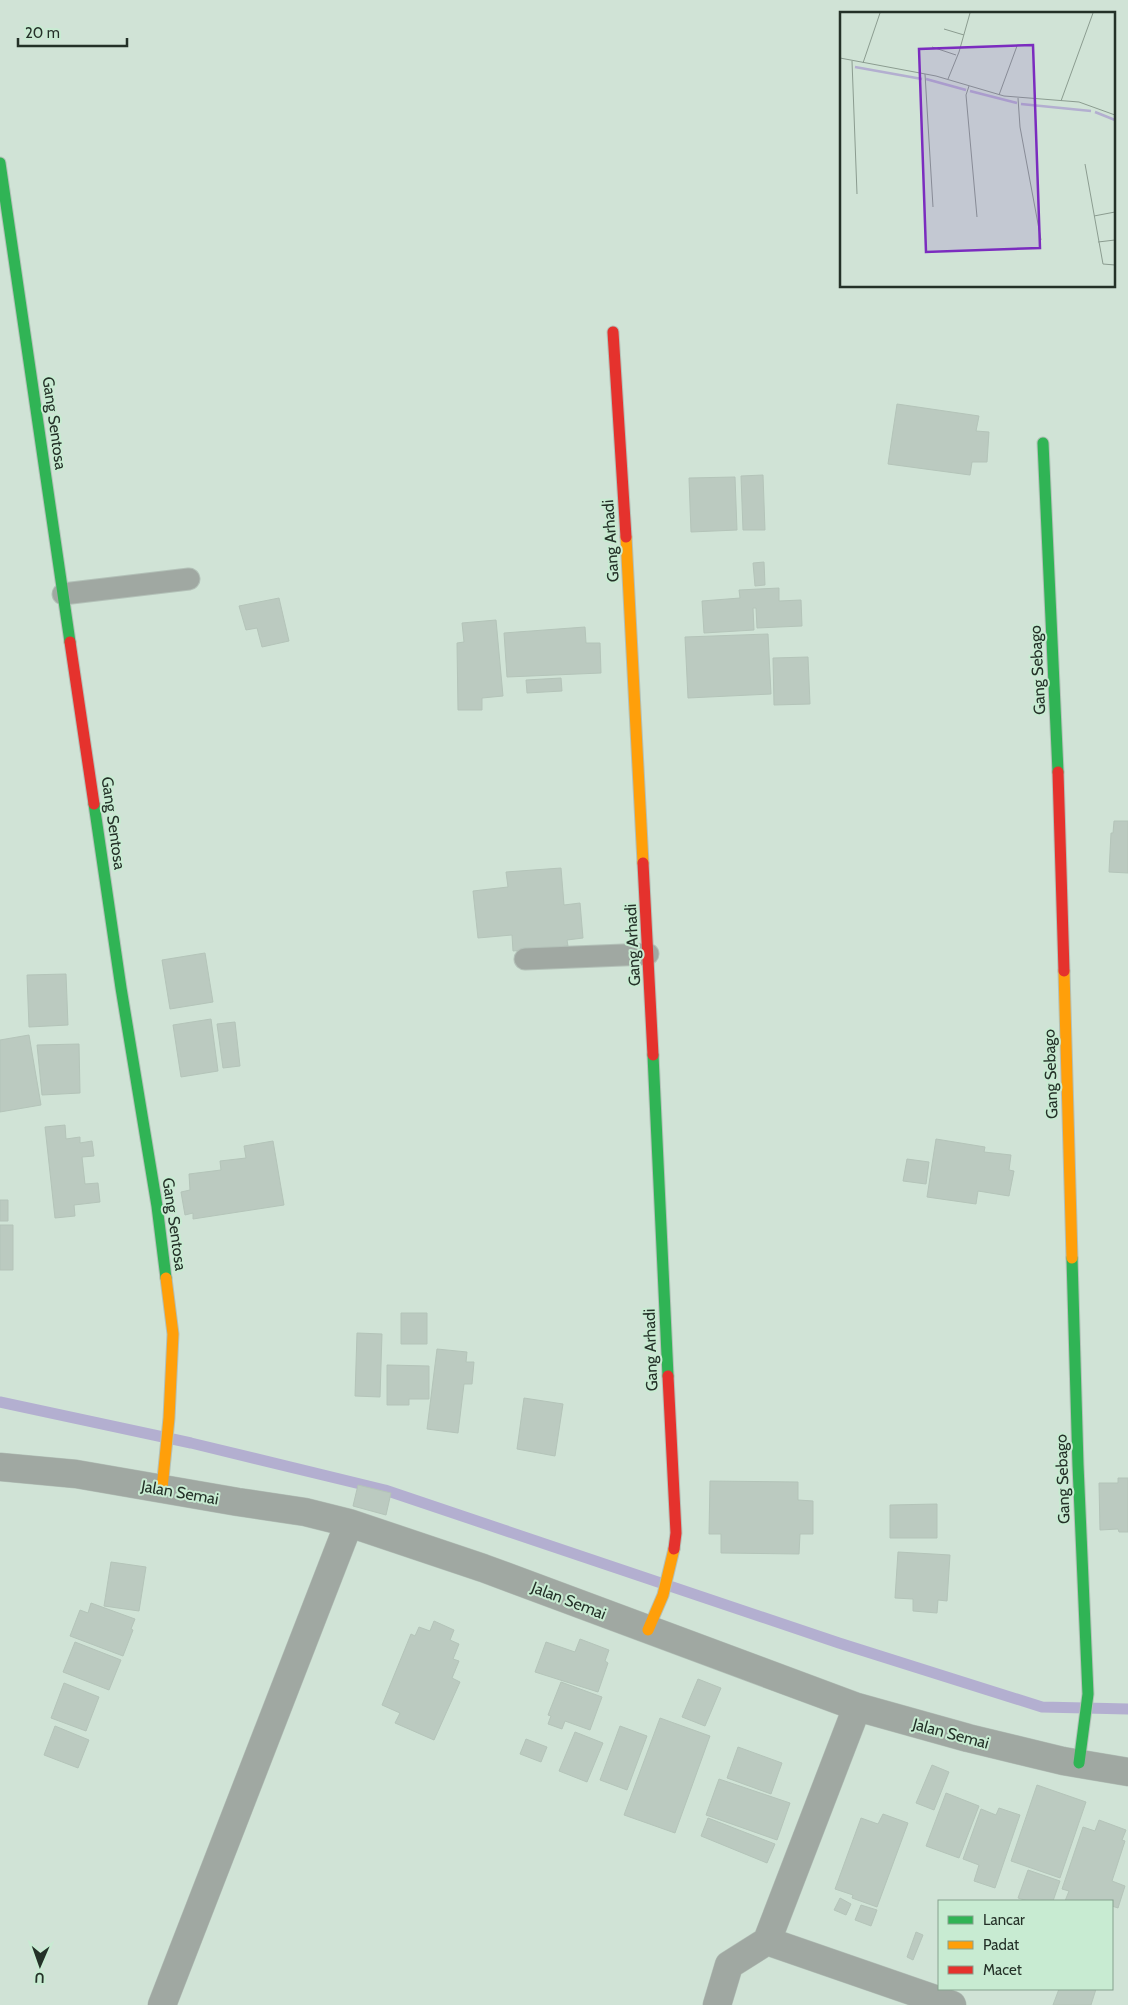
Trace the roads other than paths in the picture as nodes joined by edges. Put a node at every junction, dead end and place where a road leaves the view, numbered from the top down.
1 (0, 163) edge
2 (613, 332) dead end
3 (1043, 443) dead end
4 (189, 579) dead end
5 (63, 594) junction
6 (648, 954) junction
7 (525, 958) dead end
8 (0, 1467) edge
9 (162, 1489) junction
10 (349, 1523) junction
11 (652, 1622) junction
12 (856, 1707) junction
13 (1079, 1764) junction
14 (1128, 1772) edge
15 (767, 1941) junction
16 (162, 2005) edge
17 (717, 2005) edge
18 (952, 2005) edge

1 - 5 street, Gang Sentosa
2 - 6 street, Gang Arhadi
3 - 13 street, Gang Sebago
4 - 5 lane
5 - 9 street, Gang Sentosa
6 - 7 lane
6 - 11 street, Gang Arhadi
8 - 9 street, Jalan Semai
9 - 10 street, Jalan Semai
10 - 11 street, Jalan Semai
10 - 16 street
11 - 12 street, Jalan Semai
12 - 13 street, Jalan Semai
12 - 15 street
13 - 14 street, Jalan Semai
15 - 17 street
15 - 18 street

